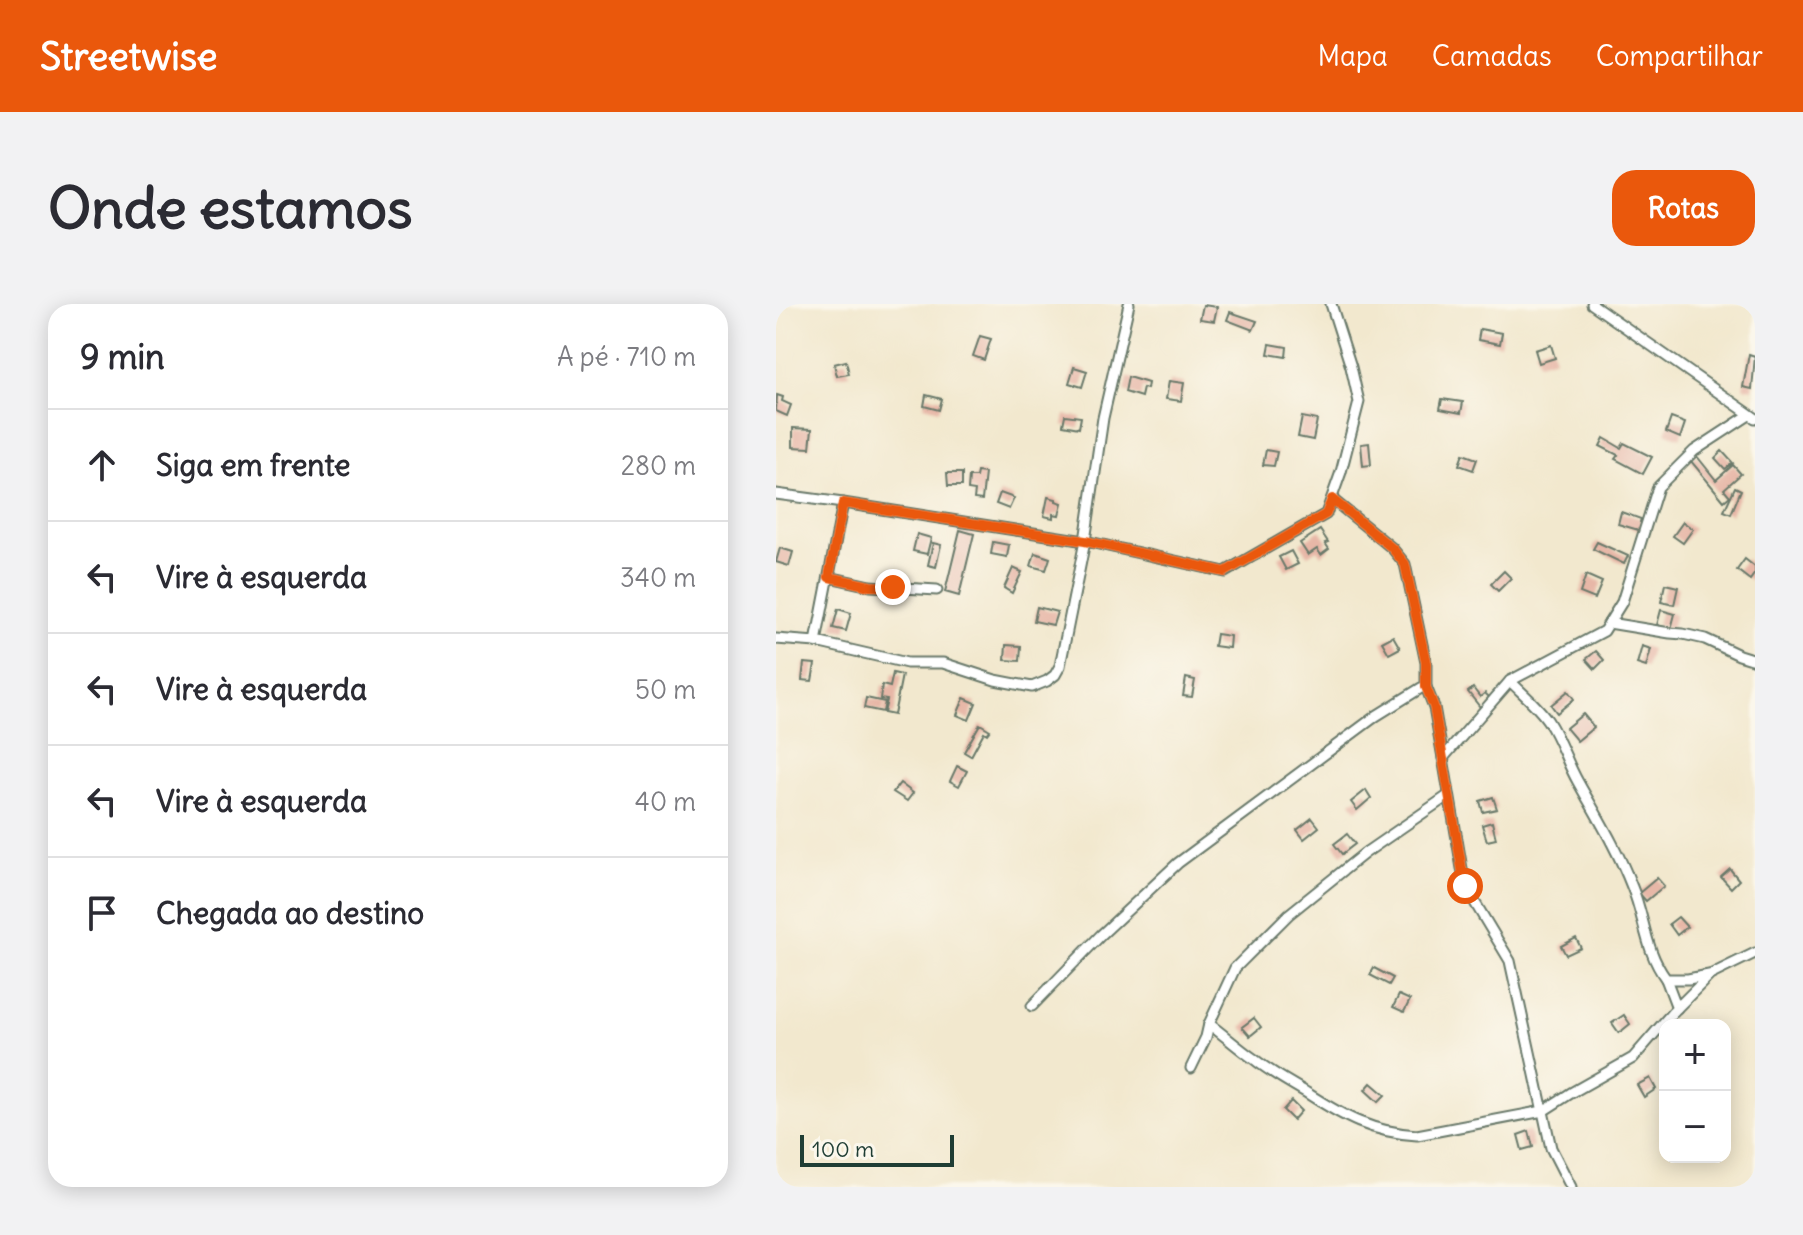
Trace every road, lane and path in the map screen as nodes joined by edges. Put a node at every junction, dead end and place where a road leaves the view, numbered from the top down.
1 (1129, 304) edge
2 (1331, 304) edge
3 (1592, 304) edge
4 (1752, 416) edge
5 (776, 494) edge
6 (1332, 499) junction
7 (843, 503) junction
8 (1085, 541) junction
9 (829, 577) junction
10 (937, 590) dead end
11 (1609, 623) junction
12 (776, 639) edge
13 (816, 642) junction
14 (1755, 660) edge
15 (1510, 681) junction
16 (1426, 687) junction
17 (1443, 758) junction
18 (1449, 795) junction
19 (1755, 953) edge
20 (1710, 975) junction
21 (1666, 979) junction
22 (1032, 1006) dead end
23 (1677, 1008) junction
24 (1209, 1024) junction
25 (1191, 1068) dead end
26 (1543, 1111) junction
27 (1571, 1187) edge

1 - 8 street
2 - 6 street
3 - 4 street
4 - 11 street
5 - 7 street
6 - 8 street
6 - 16 street
7 - 8 street
7 - 9 street
8 - 13 street
9 - 10 street
9 - 13 street
11 - 14 street
11 - 15 street
12 - 13 street
15 - 17 street
15 - 21 street
16 - 17 street
16 - 22 street
17 - 18 street
18 - 24 street
18 - 26 street
19 - 20 street
20 - 21 street
20 - 23 street
21 - 23 street
23 - 26 street
24 - 25 street
24 - 26 street
26 - 27 street

